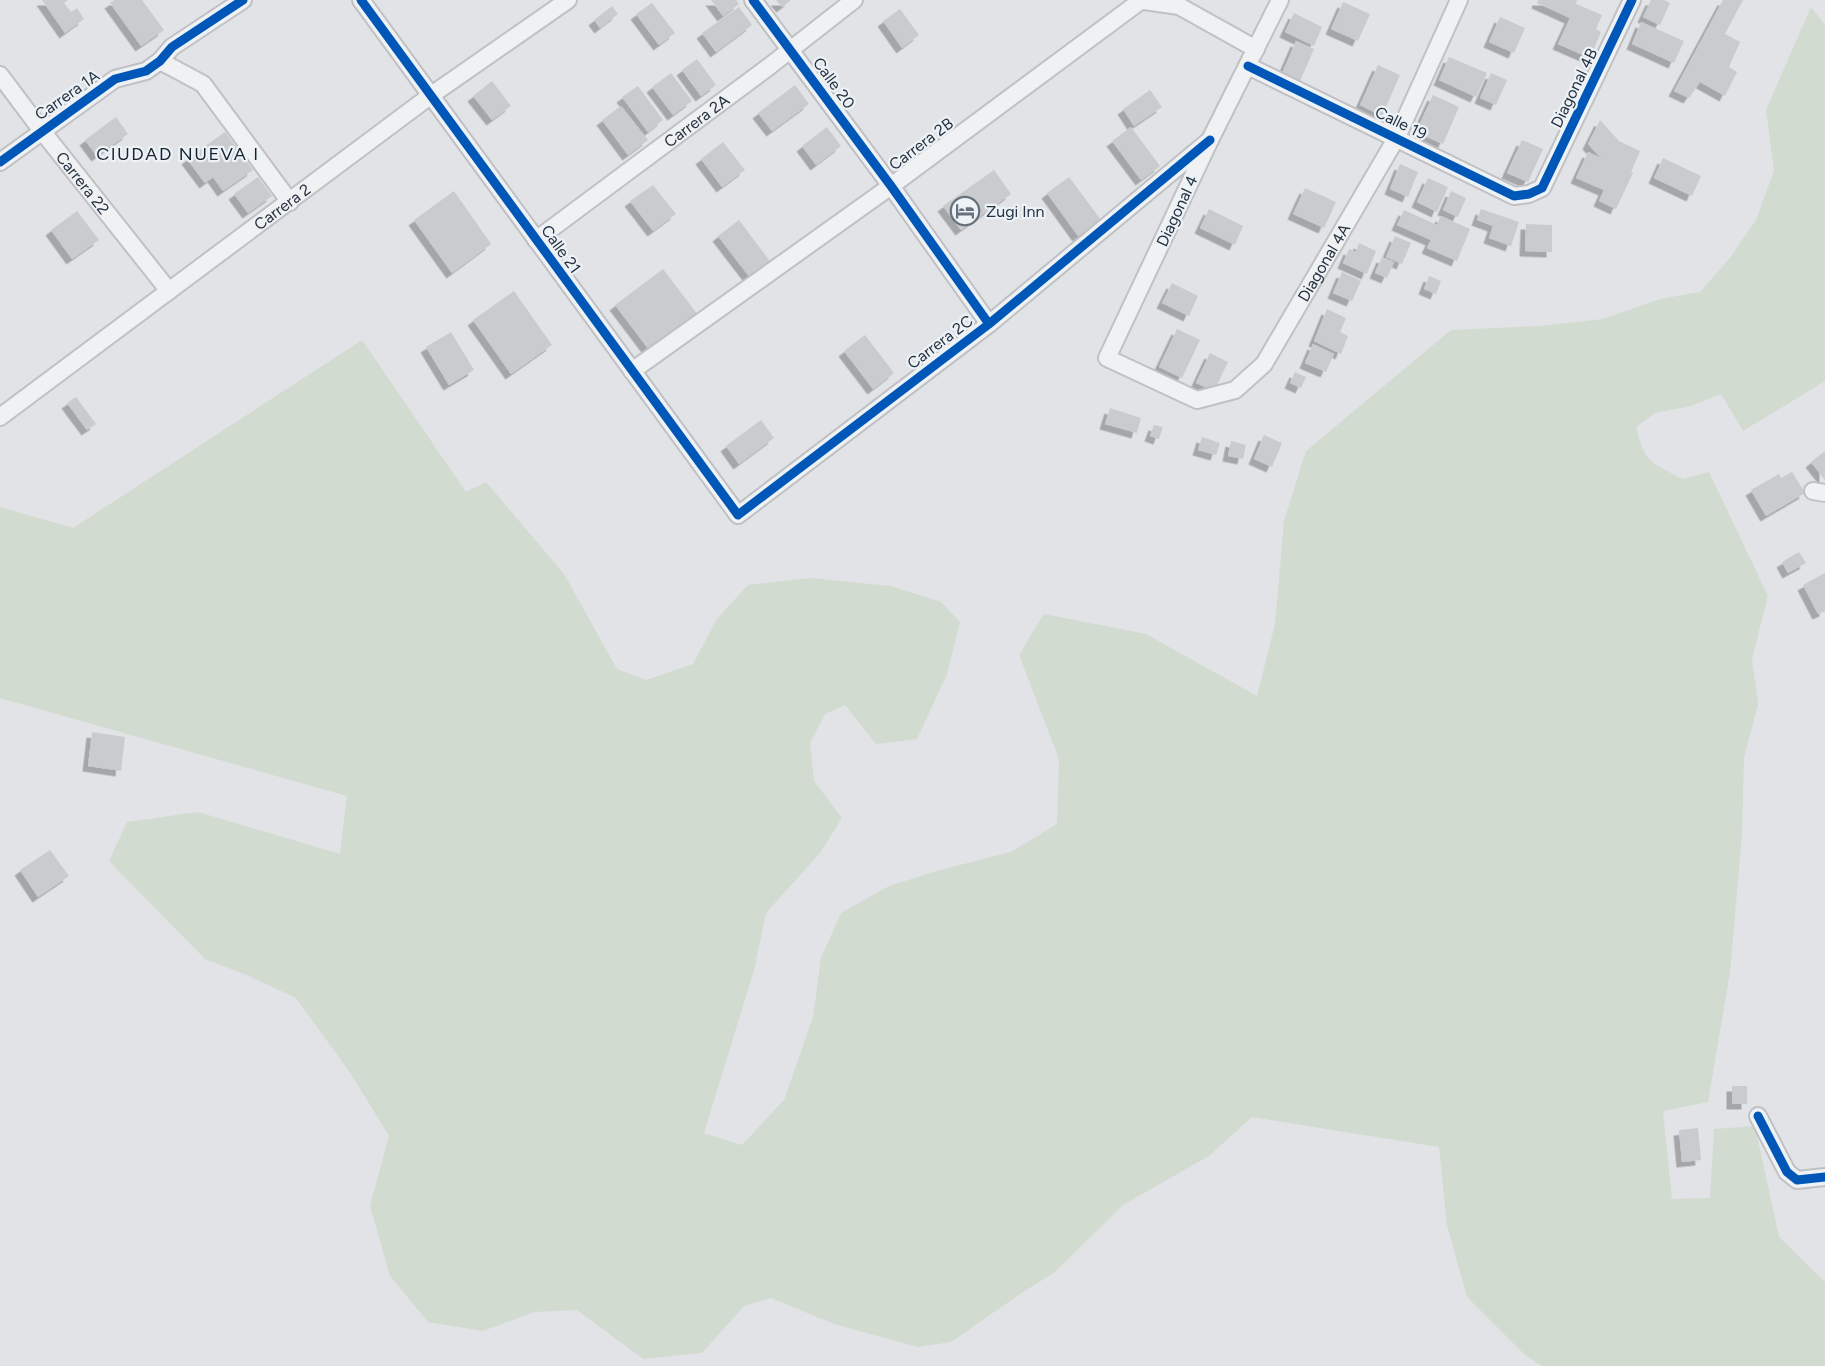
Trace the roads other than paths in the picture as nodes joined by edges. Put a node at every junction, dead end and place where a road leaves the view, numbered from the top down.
1 (243, 0) edge
2 (361, 0) edge
3 (568, 0) edge
4 (753, 0) edge
5 (854, 0) edge
6 (1280, 0) edge
7 (1460, 0) edge
8 (1632, 0) edge
9 (1138, 1) edge
10 (790, 49) junction
11 (1256, 49) junction
12 (160, 61) junction
13 (1248, 66) junction
14 (0, 75) edge
15 (430, 96) junction
16 (42, 131) junction
17 (1397, 137) junction
18 (1210, 140) junction
19 (0, 162) edge
20 (891, 186) junction
21 (1542, 188) joint
22 (290, 202) junction
23 (536, 240) junction
24 (169, 291) junction
25 (989, 324) junction
26 (1107, 358) joint
27 (632, 371) junction
28 (0, 417) edge
29 (738, 515) joint
30 (1758, 1116) dead end
31 (1825, 1177) edge

1 - 12 street, Carrera 1A
2 - 15 street, Calle 21
3 - 15 street, Carrera 2
4 - 10 street, Calle 20
5 - 10 street, Carrera 2A
6 - 11 street, Diagonal 4
7 - 17 street, Diagonal 4A
8 - 21 street, Diagonal 4B
9 - 11 street
9 - 20 street, Carrera 2B
10 - 20 street, Calle 20
10 - 23 street, Carrera 2A
11 - 13 street, Diagonal 4
12 - 16 street, Carrera 1A
12 - 22 street
13 - 17 street, Calle 19
13 - 18 street, Diagonal 4
14 - 16 street, Carrera 22
15 - 22 street, Carrera 2
15 - 23 street, Calle 21
16 - 19 street, Carrera 1A
16 - 24 street, Carrera 22
17 - 21 street, Calle 19
17 - 26 street, Diagonal 4A
18 - 25 street, Carrera 2C
18 - 26 street, Diagonal 4
20 - 25 street, Calle 20
20 - 27 street, Carrera 2B
22 - 24 street, Carrera 2
23 - 27 street, Calle 21
24 - 28 street, Carrera 2
25 - 29 street, Carrera 2C
27 - 29 street, Calle 21
30 - 31 street

